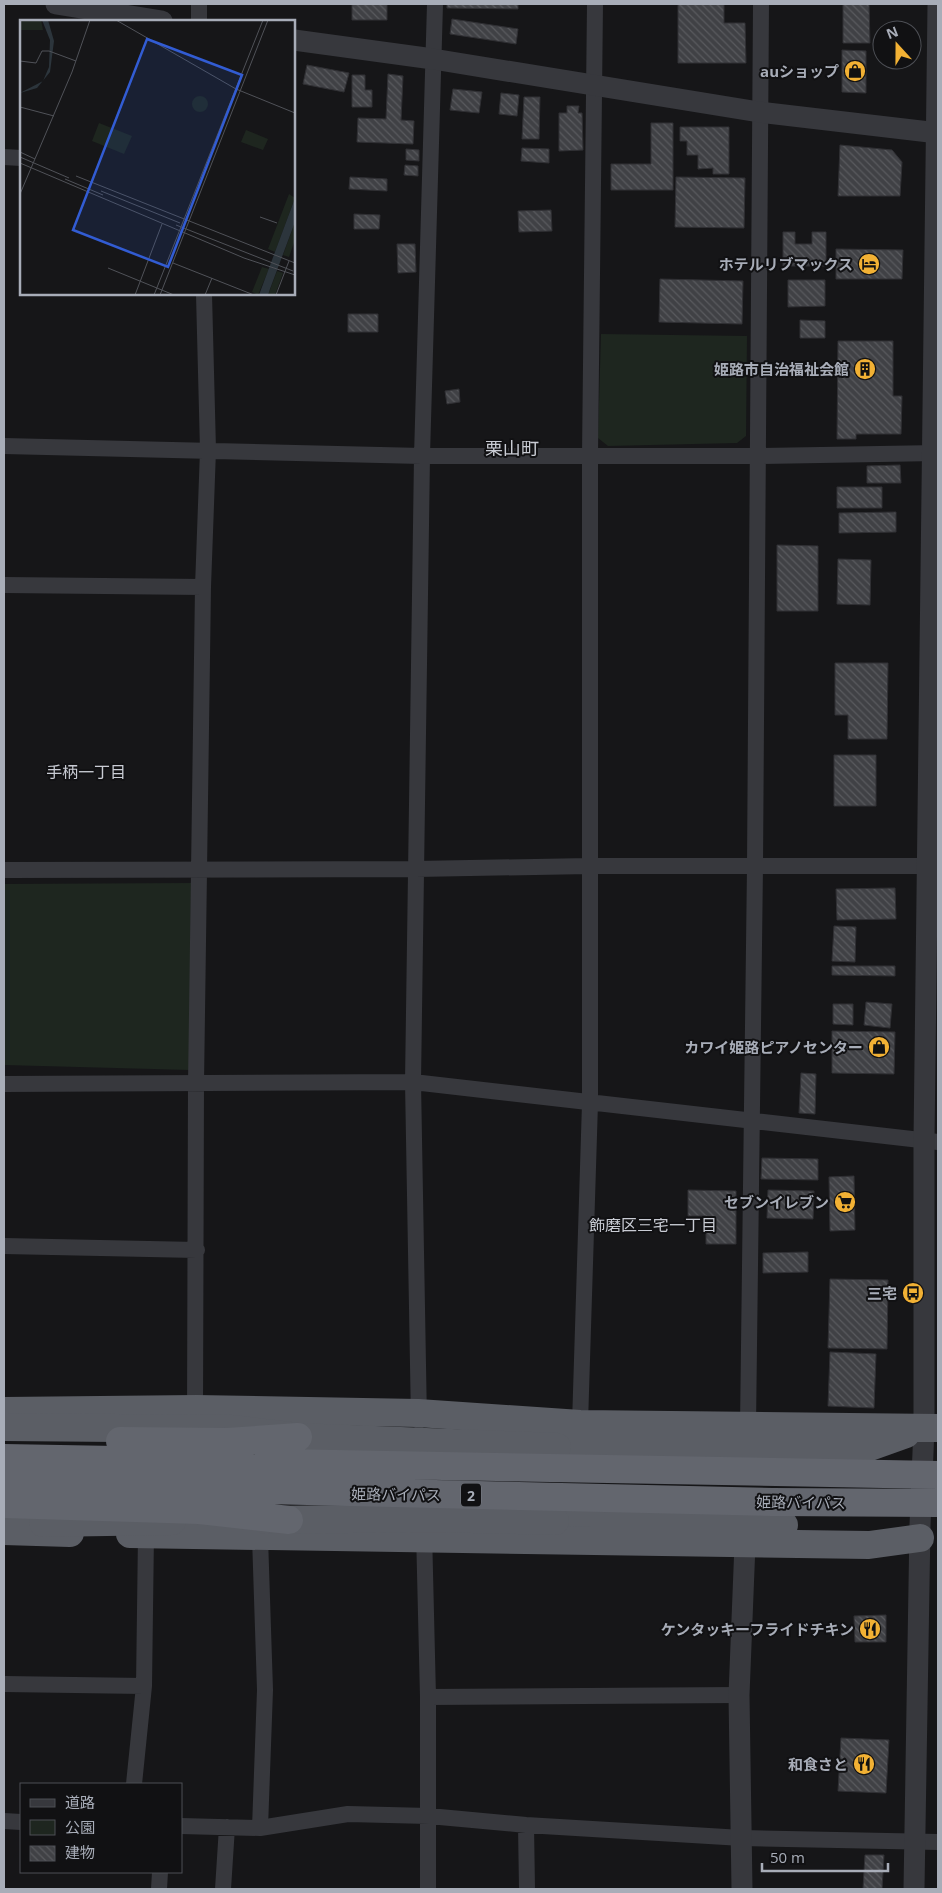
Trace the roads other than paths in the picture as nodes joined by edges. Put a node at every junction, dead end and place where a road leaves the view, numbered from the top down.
1 (56, 4) edge
2 (199, 4) edge
3 (435, 4) edge
4 (595, 4) edge
5 (761, 4) edge
6 (938, 4) edge
7 (156, 20) edge
8 (199, 20) edge
9 (295, 40) edge
10 (433, 59) junction
11 (594, 84) junction
12 (759, 112) junction
13 (937, 133) edge
14 (4, 157) edge
15 (20, 158) edge
16 (204, 295) edge
17 (4, 446) edge
18 (208, 450) junction
19 (935, 453) edge
20 (590, 455) junction
21 (422, 456) junction
22 (758, 456) junction
23 (4, 585) edge
24 (203, 587) junction
25 (589, 866) junction
26 (755, 866) junction
27 (933, 866) edge
28 (416, 869) junction
29 (4, 870) edge
30 (200, 870) junction
31 (413, 1082) junction
32 (4, 1084) edge
33 (196, 1084) junction
34 (590, 1102) junction
35 (750, 1121) junction
36 (931, 1141) edge
37 (4, 1246) edge
38 (197, 1250) junction
39 (196, 1409) junction
40 (4, 1411) edge
41 (418, 1413) junction
42 (580, 1424) junction
43 (748, 1426) junction
44 (4, 1427) edge
45 (931, 1428) edge
46 (298, 1437) junction
47 (4, 1442) edge
48 (4, 1458) edge
49 (938, 1475) edge
50 (4, 1484) edge
51 (938, 1503) edge
52 (4, 1504) edge
53 (289, 1520) junction
54 (4, 1522) edge
55 (4, 1531) edge
56 (146, 1534) junction
57 (194, 1536) junction
58 (260, 1537) junction
59 (929, 1539) edge
60 (424, 1540) junction
61 (745, 1544) junction
62 (4, 1684) edge
63 (144, 1686) junction
64 (740, 1695) junction
65 (428, 1697) junction
66 (134, 1783) edge
67 (429, 1816) junction
68 (4, 1821) edge
69 (20, 1822) edge
70 (526, 1825) junction
71 (182, 1826) edge
72 (227, 1827) junction
73 (260, 1828) junction
74 (742, 1838) junction
75 (915, 1842) junction
76 (938, 1842) edge
77 (160, 1873) edge
78 (159, 1889) edge
79 (223, 1889) edge
80 (428, 1889) edge
81 (527, 1889) edge
82 (742, 1889) edge
83 (914, 1889) edge

1 - 7 street
2 - 8 street
3 - 10 street
4 - 11 street
5 - 12 street
6 - 13 street
9 - 10 street
10 - 11 street
10 - 21 street
11 - 12 street
11 - 20 street
12 - 13 street
12 - 22 street
13 - 19 street
14 - 15 street
16 - 18 street
17 - 18 street
18 - 21 street
18 - 24 street
19 - 22 street
19 - 27 street
20 - 21 street
20 - 22 street
20 - 25 street
21 - 28 street
22 - 26 street
23 - 24 street
24 - 30 street
25 - 26 street
25 - 28 street
25 - 34 street
26 - 27 street
26 - 35 street
27 - 36 street
28 - 30 street
28 - 31 street
29 - 30 street
30 - 33 street
31 - 33 street
31 - 34 street
31 - 41 street
32 - 33 street
33 - 38 street
34 - 35 street
34 - 42 street
35 - 36 street
35 - 43 street
36 - 45 street
37 - 38 street
38 - 39 street
39 - 40 highway
39 - 41 highway
39 - 57 street
41 - 42 highway
41 - 60 street
42 - 43 highway
43 - 45 highway
44 - 46 highway, bridge
45 - 46 highway, bridge
45 - 59 street
46 - 47 highway, bridge
48 - 49 highway, 姫路バイパス / 2, bridge
50 - 51 highway, 姫路バイパス / 2, bridge
52 - 53 highway, bridge
53 - 54 highway, bridge
53 - 59 highway, bridge
55 - 56 highway
56 - 57 highway
56 - 63 street
57 - 58 highway
58 - 60 highway
58 - 73 street
59 - 61 highway
59 - 75 street
60 - 61 highway
60 - 65 street
61 - 64 street
62 - 63 street
63 - 66 street
64 - 65 street
64 - 74 street
65 - 67 street
67 - 70 street
67 - 73 street
67 - 80 street
68 - 69 street
70 - 74 street
70 - 81 street
71 - 72 street
72 - 73 street
72 - 79 street
74 - 75 street
74 - 82 street
75 - 76 street
75 - 83 street
77 - 78 street

